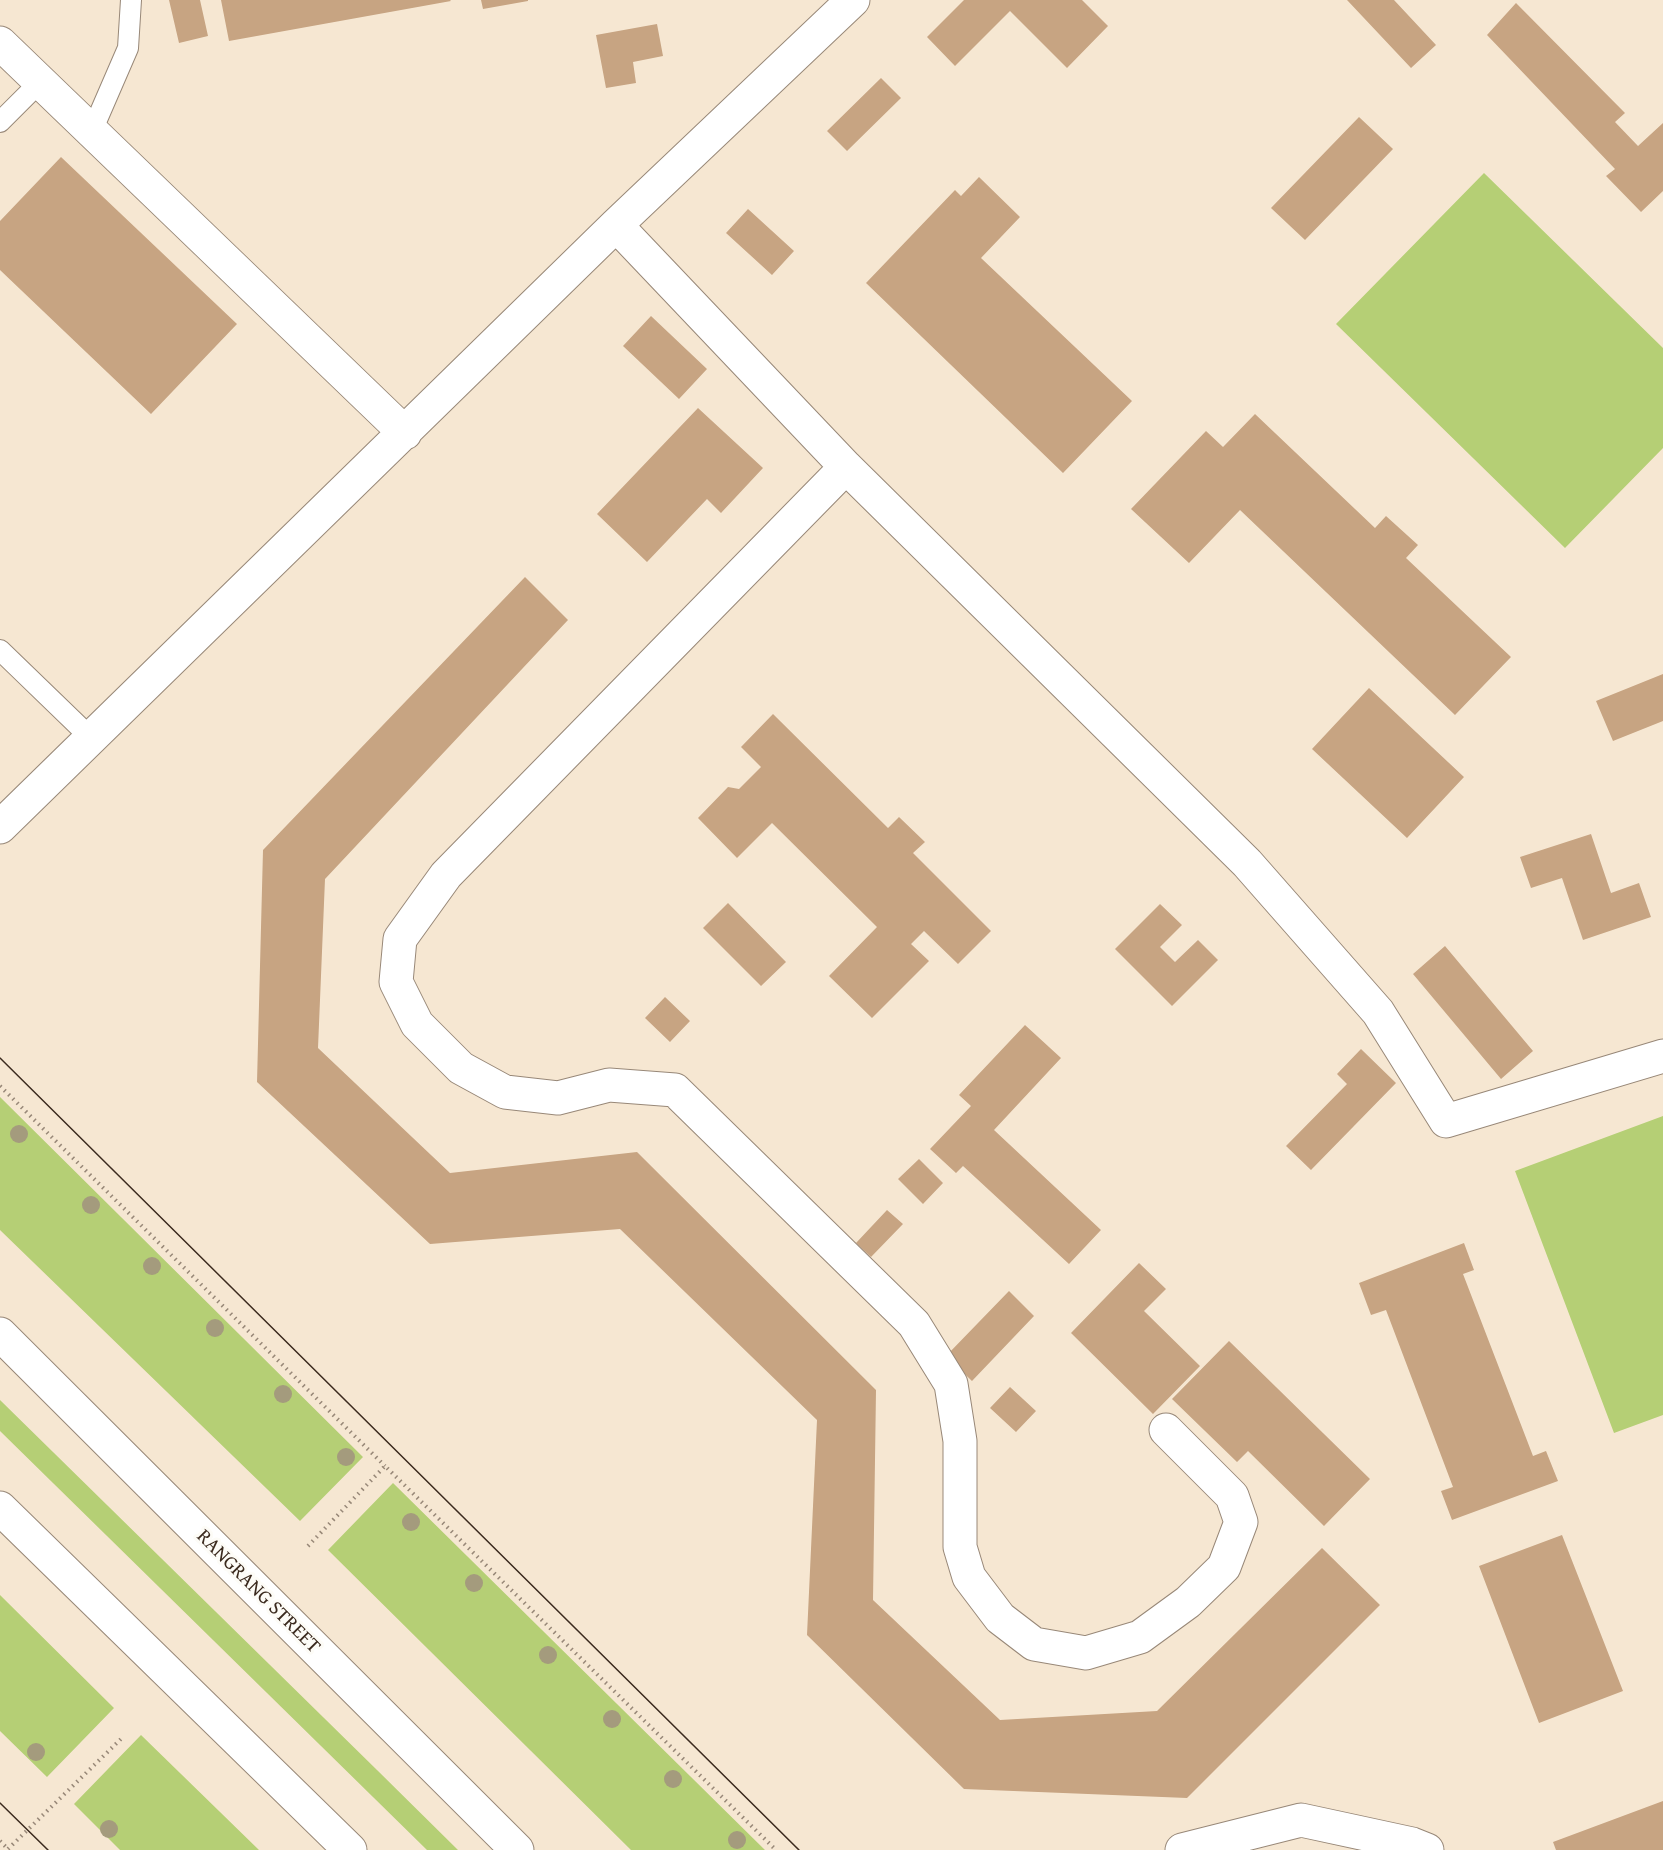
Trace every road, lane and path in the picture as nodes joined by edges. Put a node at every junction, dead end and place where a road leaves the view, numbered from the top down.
1 (131, 0) edge
2 (853, 0) edge
3 (0, 43) edge
4 (40, 81) junction
5 (0, 122) edge
6 (92, 131) junction
7 (616, 225) junction
8 (405, 433) junction
9 (846, 468) junction
10 (0, 650) edge
11 (91, 738) junction
12 (0, 827) edge
13 (1663, 1056) edge
14 (0, 1086) edge
15 (0, 1334) edge
16 (1166, 1430) dead end
17 (386, 1466) junction
18 (0, 1508) edge
19 (308, 1546) dead end
20 (123, 1737) dead end
21 (0, 1841) edge
22 (9, 1849) edge
23 (350, 1850) edge
24 (517, 1850) edge
25 (776, 1850) edge
26 (1182, 1850) edge
27 (1427, 1850) edge

1 - 6 lane
2 - 7 street
3 - 4 street
4 - 5 lane
4 - 6 street
6 - 8 street
7 - 8 street
7 - 9 street
8 - 11 street
9 - 13 street
9 - 16 street
10 - 11 lane
11 - 12 street
14 - 17 path
15 - 24 street, RANGRANG STREET
17 - 19 path
17 - 25 path
18 - 23 street
20 - 22 path
21 - 22 path
26 - 27 street

